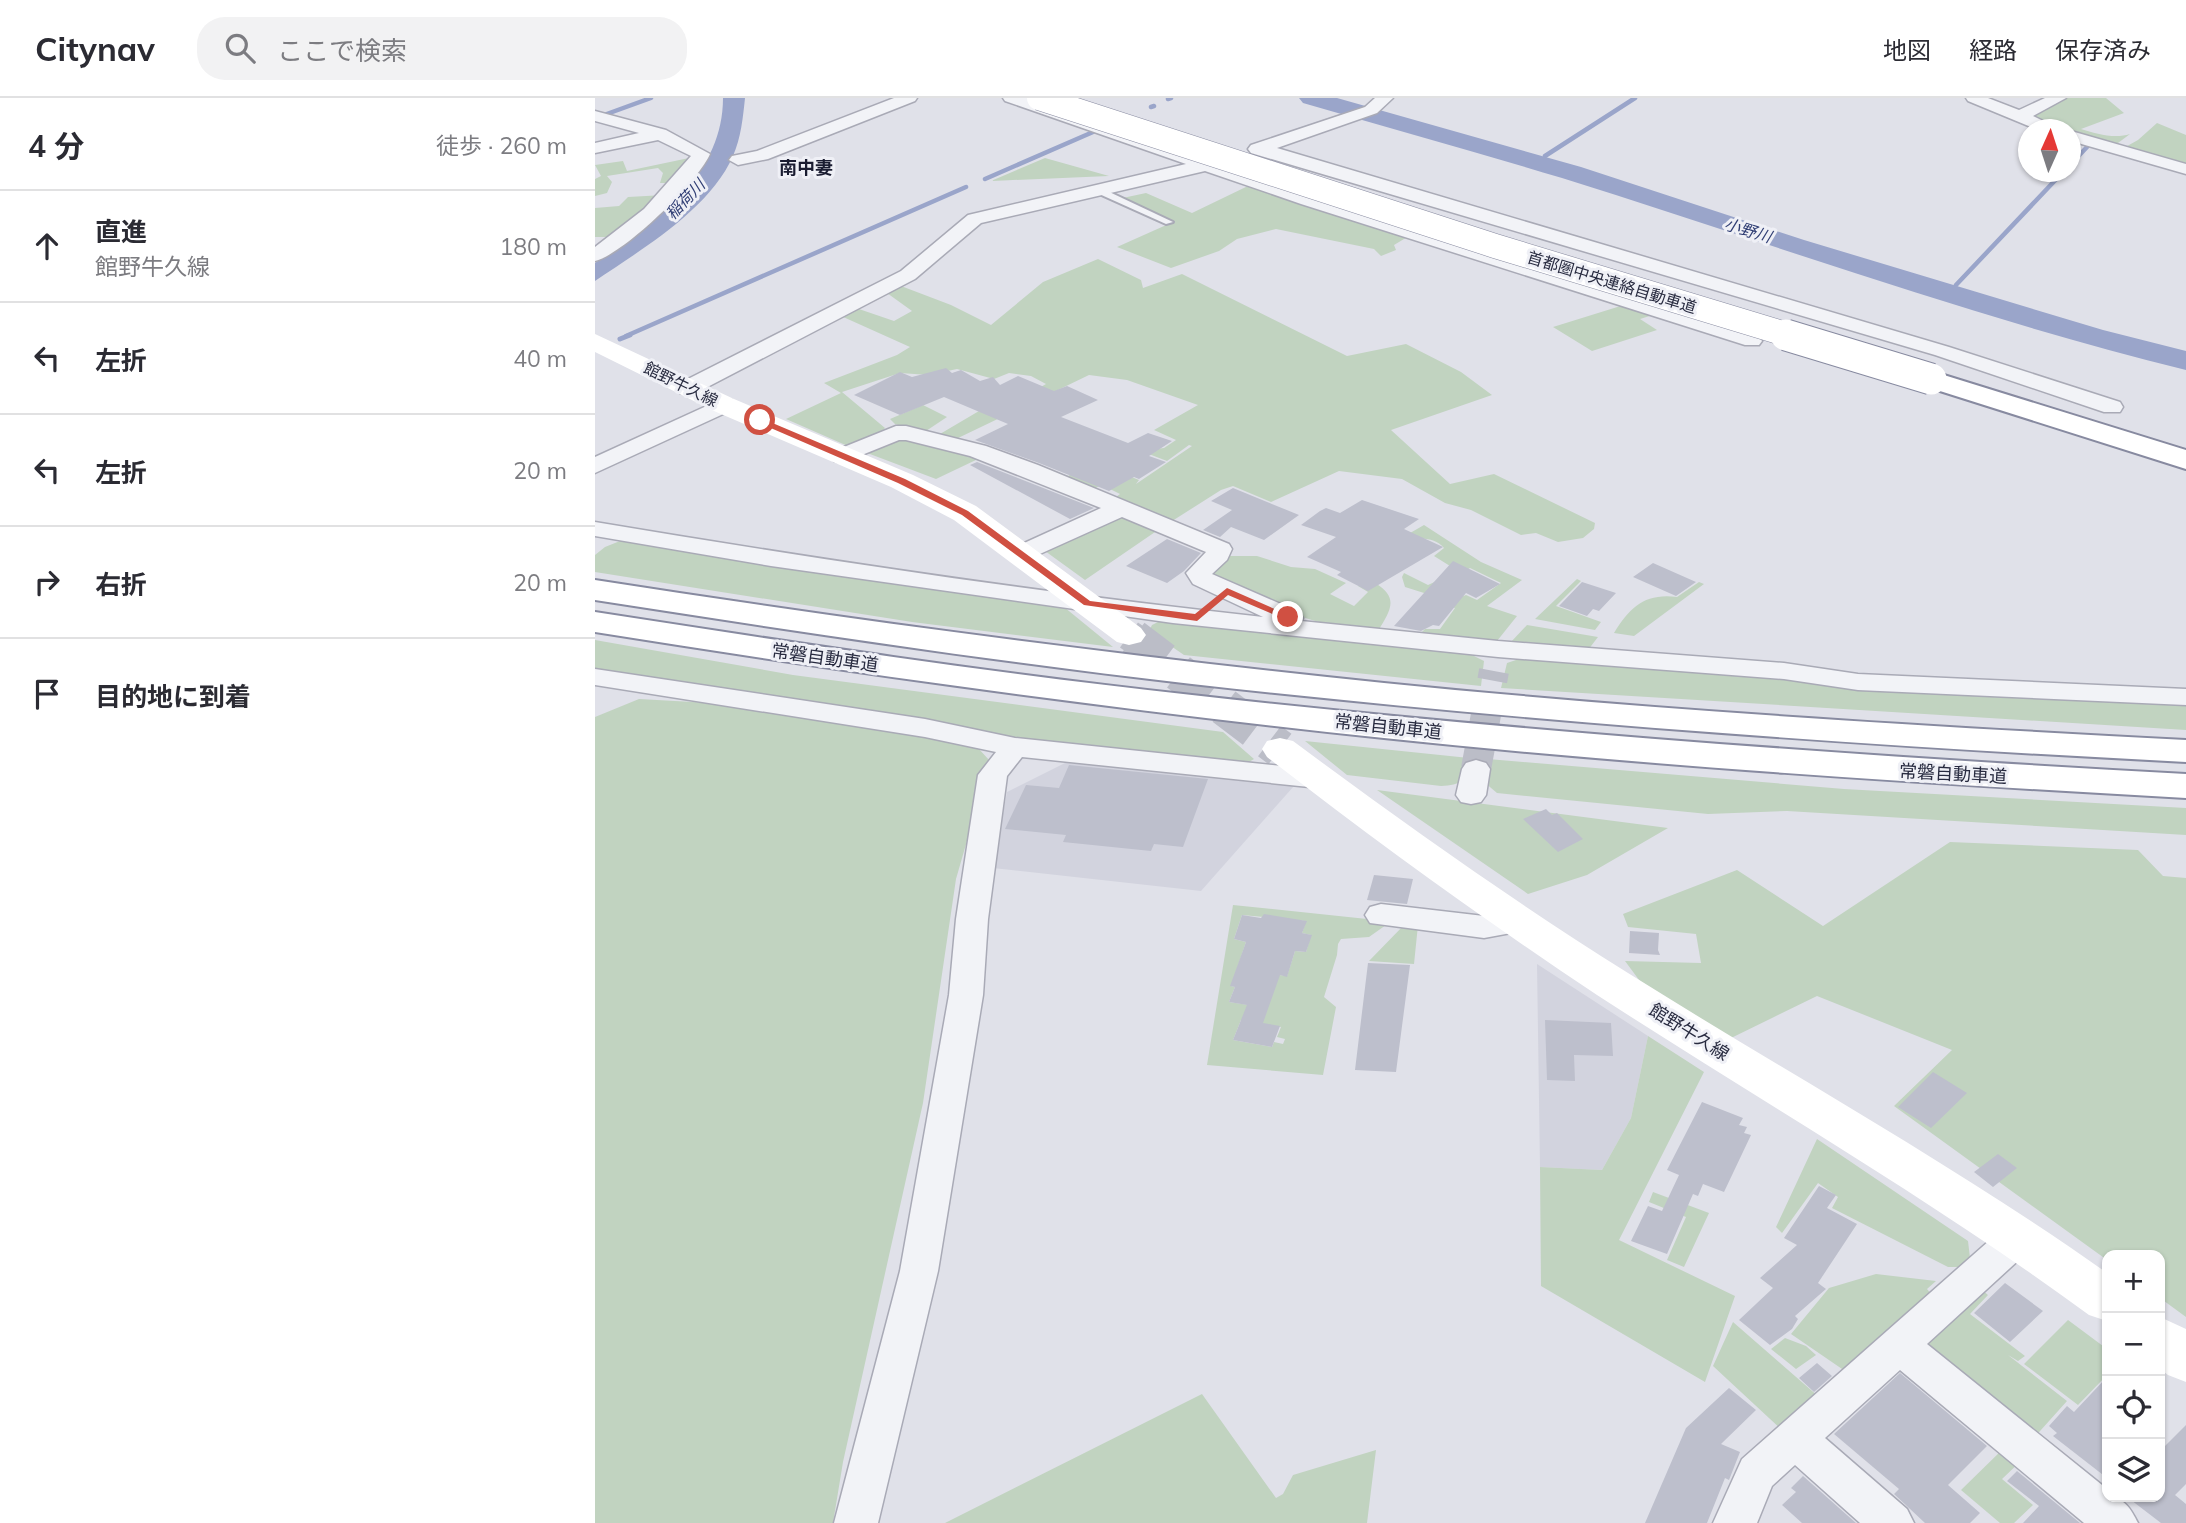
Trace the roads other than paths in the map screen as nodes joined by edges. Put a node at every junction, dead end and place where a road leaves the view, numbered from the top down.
1 (909, 98) edge
2 (1011, 98) edge
3 (1039, 98) edge
4 (1074, 98) edge
5 (1385, 98) edge
6 (1974, 98) edge
7 (2058, 98) edge
8 (595, 116) edge
9 (2020, 116) junction
10 (2027, 119) edge
11 (660, 134) junction
12 (2081, 140) edge
13 (595, 148) edge
14 (1260, 148) junction
15 (738, 160) dead end
16 (1204, 165) junction
17 (2186, 169) edge
18 (1100, 191) junction
19 (1169, 222) dead end
20 (595, 255) edge
21 (1745, 294) junction
22 (1701, 325) junction
23 (1752, 341) dead end
24 (595, 342) edge
25 (688, 388) junction
26 (724, 405) junction
27 (2112, 407) dead end
28 (2186, 442) edge
29 (842, 456) junction
30 (2186, 460) edge
31 (595, 466) edge
32 (1121, 508) junction
33 (605, 530) edge
34 (595, 549) edge
35 (1022, 553) junction
36 (595, 590) edge
37 (1227, 591) junction
38 (1087, 603) junction
39 (1197, 618) junction
40 (595, 622) edge
41 (1319, 632) junction
42 (1129, 635) tunnel mouth
43 (595, 677) edge
44 (2186, 697) edge
45 (1015, 747) junction
46 (1280, 749) tunnel mouth
47 (2186, 751) edge
48 (1319, 779) junction
49 (2186, 786) edge
50 (1381, 915) dead end
51 (1515, 922) junction
52 (2020, 1236) junction
53 (2102, 1296) edge
54 (2165, 1343) edge
55 (1899, 1345) junction
56 (2186, 1359) edge
57 (1795, 1439) junction
58 (856, 1523) edge
59 (1735, 1523) edge
60 (1892, 1523) edge
61 (2116, 1523) edge

1 - 15 street
2 - 16 street
3 - 30 main road, 首都圏中央連絡自動車道, bridge
4 - 28 main road, 首都圏中央連絡自動車道
5 - 14 street
6 - 9 street
7 - 9 street
8 - 11 street
9 - 10 street
11 - 13 street
11 - 20 street
12 - 17 street
14 - 16 street
14 - 21 street
16 - 18 street
16 - 22 street
18 - 19 lane
18 - 25 street
21 - 22 street
21 - 27 street
22 - 23 street
24 - 25 main road, 館野牛久線
25 - 26 main road, 館野牛久線
26 - 29 main road, 館野牛久線
26 - 31 street
29 - 32 street
29 - 35 main road, 館野牛久線
32 - 35 street
32 - 37 street
33 - 34 street
33 - 38 street
35 - 38 main road, 館野牛久線
36 - 47 main road, 常磐自動車道
37 - 39 street
37 - 41 street
38 - 39 street
38 - 42 main road, 館野牛久線
39 - 41 street
40 - 49 main road, 常磐自動車道
41 - 44 street
43 - 45 street
45 - 48 street
45 - 58 street
46 - 48 main road, 館野牛久線
48 - 51 main road, 館野牛久線
50 - 51 street
51 - 52 main road, 館野牛久線
52 - 53 main road, 館野牛久線
52 - 55 street
54 - 56 main road
55 - 57 street
55 - 61 street
57 - 59 street
57 - 60 street

